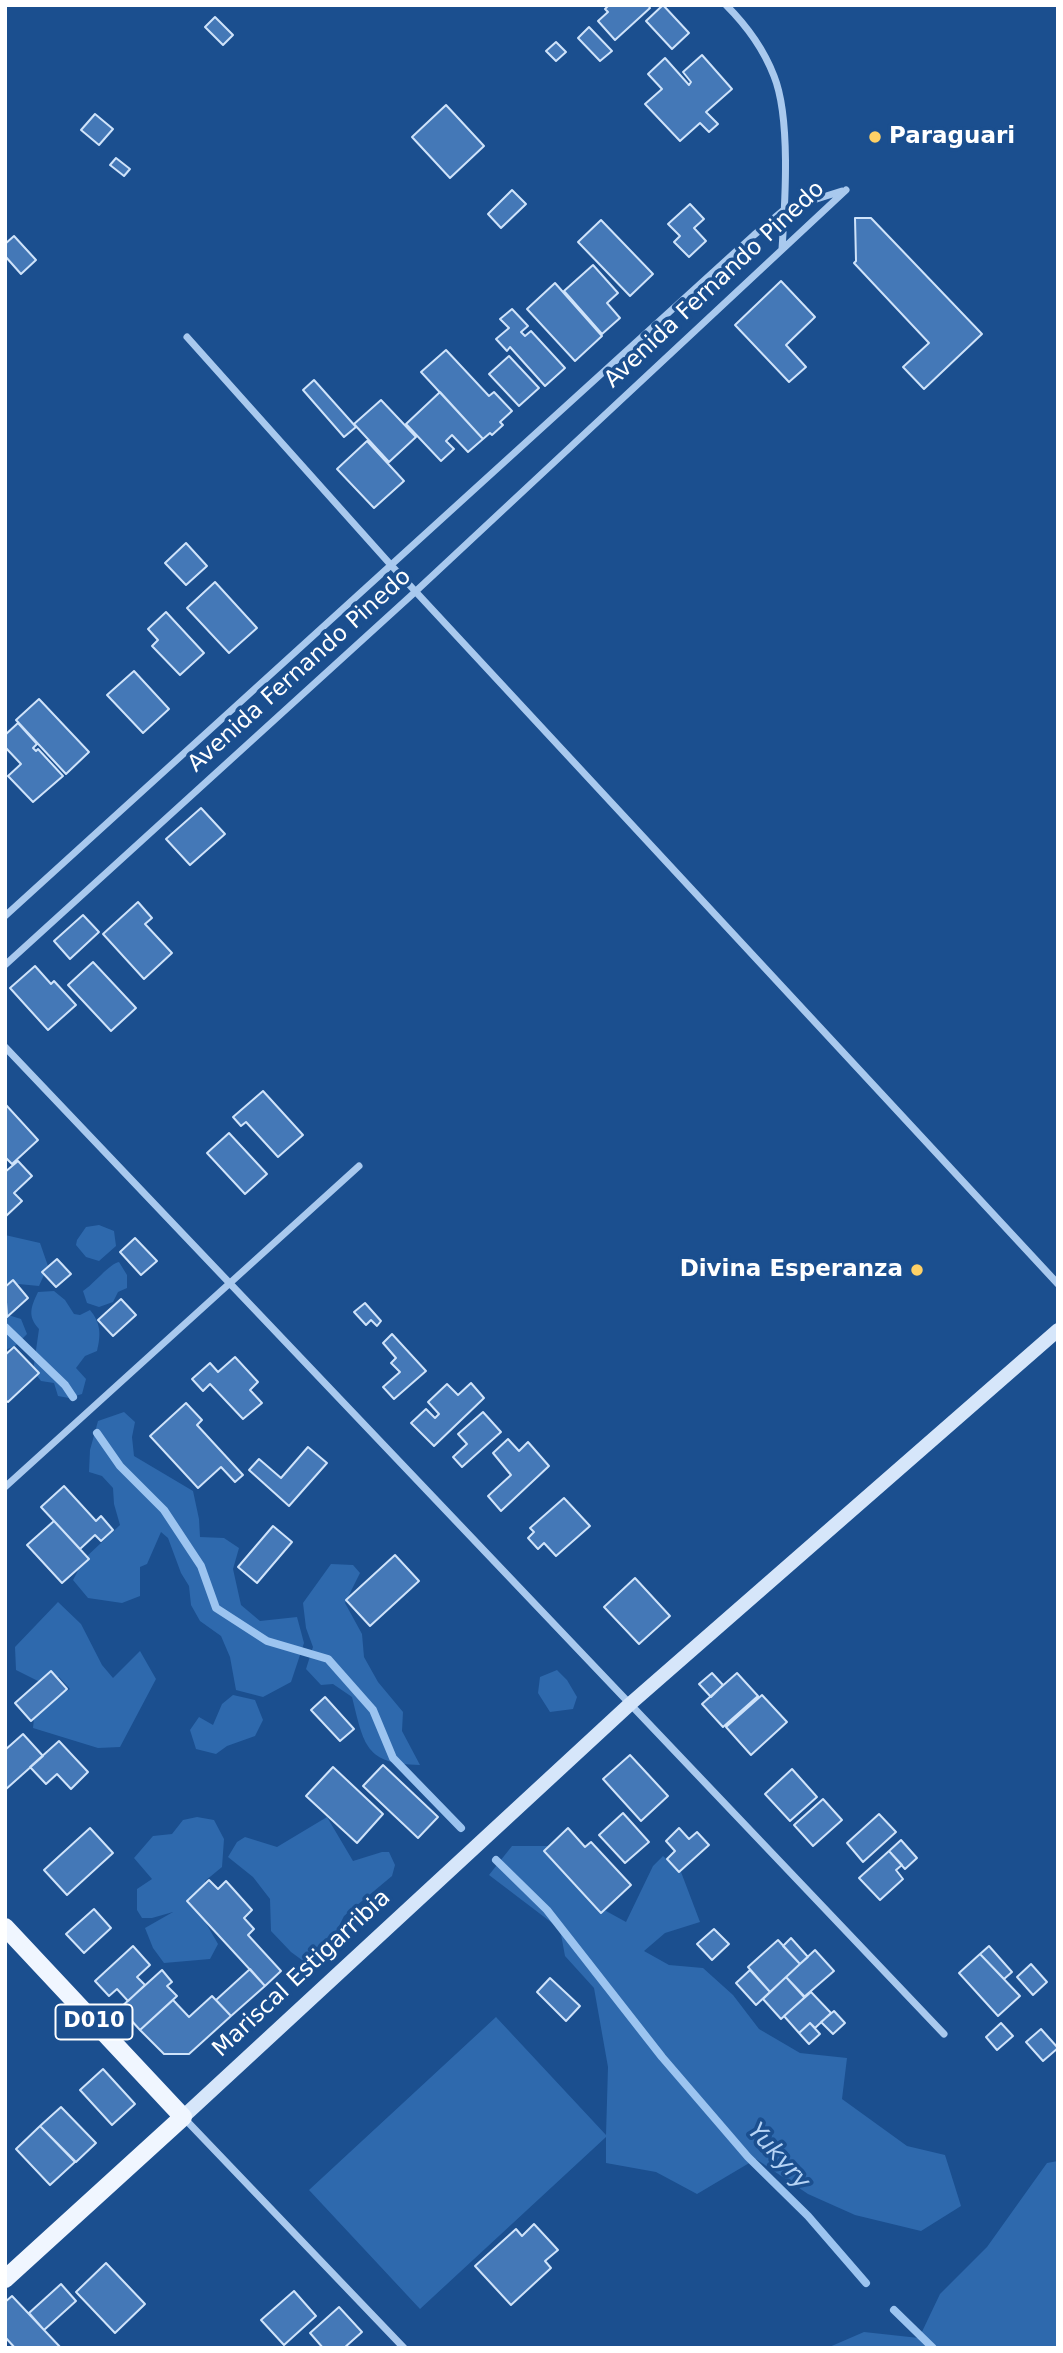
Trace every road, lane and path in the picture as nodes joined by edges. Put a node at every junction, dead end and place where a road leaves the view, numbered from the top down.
1 (726, 5) edge
2 (785, 209) junction
3 (782, 249) junction
4 (187, 337) dead end
5 (390, 564) junction
6 (415, 592) junction
7 (5, 916) edge
8 (5, 965) edge
9 (5, 1047) edge
10 (359, 1166) dead end
11 (230, 1283) junction
12 (1058, 1284) edge
13 (1058, 1330) edge
14 (5, 1487) edge
15 (630, 1704) junction
16 (5, 1927) edge
17 (944, 2034) dead end
18 (183, 2117) junction
19 (5, 2279) edge
20 (404, 2348) edge

1 - 2 street
2 - 3 street
2 - 3 street, Avenida Fernando Pinedo
2 - 5 street, Avenida Fernando Pinedo
3 - 6 street, Avenida Fernando Pinedo
4 - 5 street
5 - 6 street
5 - 7 street, Avenida Fernando Pinedo
6 - 8 street, Avenida Fernando Pinedo
6 - 12 street
9 - 11 street
10 - 11 street
11 - 14 street
11 - 15 street
13 - 15 street, Mariscal Estigarribia
15 - 17 street
15 - 18 street, Mariscal Estigarribia
16 - 18 main road, D010
18 - 19 main road, Mariscal Estigarribia
18 - 20 street

